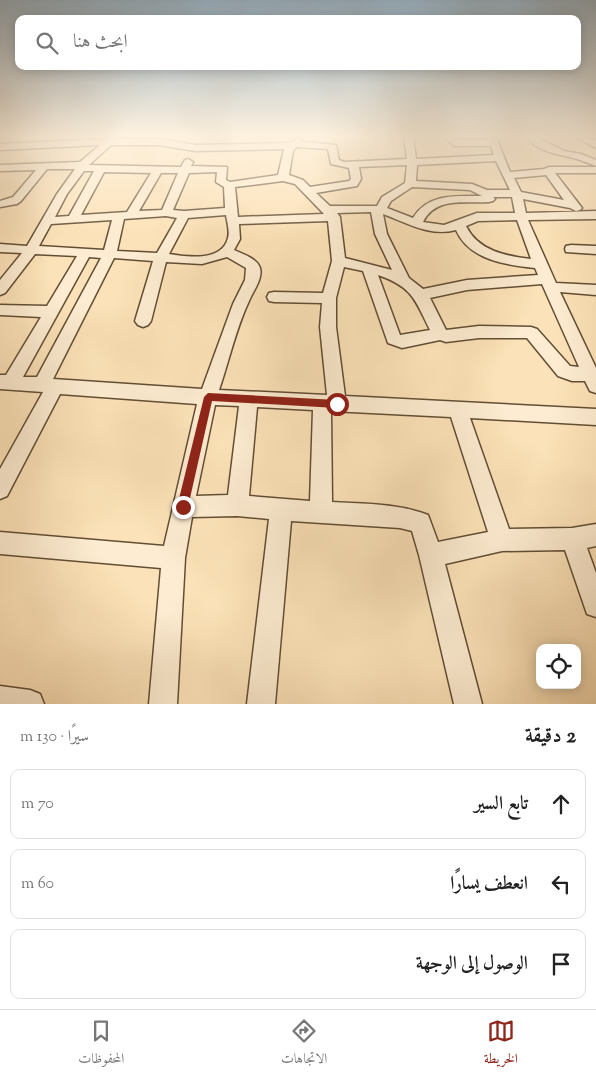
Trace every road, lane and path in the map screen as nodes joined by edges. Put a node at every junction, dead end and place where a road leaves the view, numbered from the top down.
1 (45, 170) edge
2 (79, 170) edge
3 (101, 170) edge
4 (158, 170) joint
5 (184, 170) joint
6 (222, 170) edge
7 (286, 170) edge
8 (354, 170) edge
9 (411, 170) edge
10 (504, 170) edge
11 (596, 170) edge
12 (549, 172) junction
13 (507, 176) junction
14 (284, 178) junction
15 (410, 184) junction
16 (229, 185) junction
17 (308, 191) junction
18 (485, 193) junction
19 (517, 194) junction
20 (0, 204) edge
21 (378, 210) junction
22 (584, 212) edge
23 (166, 213) junction
24 (330, 213) junction
25 (184, 215) junction
26 (125, 216) junction
27 (232, 216) junction
28 (521, 216) junction
29 (74, 220) junction
30 (46, 222) junction
31 (417, 222) junction
32 (460, 225) junction
33 (596, 226) edge
34 (0, 248) edge
35 (571, 249) dead end
36 (32, 250) junction
37 (596, 250) edge
38 (225, 251) junction
39 (85, 253) junction
40 (110, 253) junction
41 (161, 256) junction
42 (339, 261) junction
43 (540, 264) junction
44 (369, 269) junction
45 (403, 280) junction
46 (548, 283) junction
47 (0, 290) edge
48 (596, 290) edge
49 (420, 295) junction
50 (274, 296) dead end
51 (329, 298) junction
52 (0, 310) edge
53 (52, 312) junction
54 (143, 321) dead end
55 (440, 334) junction
56 (593, 380) edge
57 (6, 383) edge
58 (49, 385) junction
59 (208, 397) junction
60 (250, 399) junction
61 (329, 404) junction
62 (458, 411) junction
63 (596, 417) edge
64 (0, 489) edge
65 (236, 505) junction
66 (183, 507) junction
67 (281, 510) junction
68 (321, 511) junction
69 (596, 535) edge
70 (572, 539) junction
71 (502, 540) junction
72 (0, 543) edge
73 (431, 555) junction
74 (173, 558) junction
75 (596, 606) edge
76 (163, 704) edge
77 (261, 704) edge
78 (468, 704) edge

1 - 20 street
2 - 30 street
3 - 29 street
4 - 5 street
4 - 26 street
5 - 23 street
6 - 16 street
7 - 14 street
8 - 17 street
9 - 15 street
10 - 13 street
11 - 12 street
12 - 13 street
12 - 22 street
13 - 19 street
14 - 16 street
14 - 17 street
15 - 18 street
15 - 21 street
16 - 27 street
17 - 24 street
18 - 19 street
18 - 31 street
19 - 22 street
19 - 28 street
21 - 24 street
21 - 31 street
21 - 45 street
22 - 28 street
22 - 33 street
23 - 25 street
23 - 26 street
24 - 27 street
24 - 42 street
25 - 27 street
25 - 41 street
26 - 29 street
26 - 40 street
27 - 38 street
28 - 32 street
28 - 43 street
29 - 30 street
30 - 36 street
31 - 32 street
32 - 43 street
34 - 36 street
35 - 37 street
36 - 39 street
36 - 47 street
38 - 41 street
38 - 59 street
39 - 40 street
39 - 53 street
40 - 41 street
40 - 58 street
41 - 54 street
42 - 44 street
42 - 51 street
43 - 46 street
44 - 45 street
44 - 55 street
45 - 49 street
46 - 48 street
46 - 49 street
46 - 56 street
49 - 55 street
50 - 51 street
51 - 61 street
52 - 53 street
53 - 57 street
55 - 56 street
57 - 58 street
58 - 59 street
58 - 64 street
59 - 60 street
59 - 66 street
60 - 61 street
60 - 65 street
61 - 62 street
61 - 68 street
62 - 63 street
62 - 71 street
65 - 66 street
65 - 67 street
66 - 74 street
67 - 68 street
67 - 77 street
68 - 73 street
69 - 70 street
70 - 71 street
70 - 75 street
71 - 73 street
72 - 74 street
73 - 78 street
74 - 76 street

